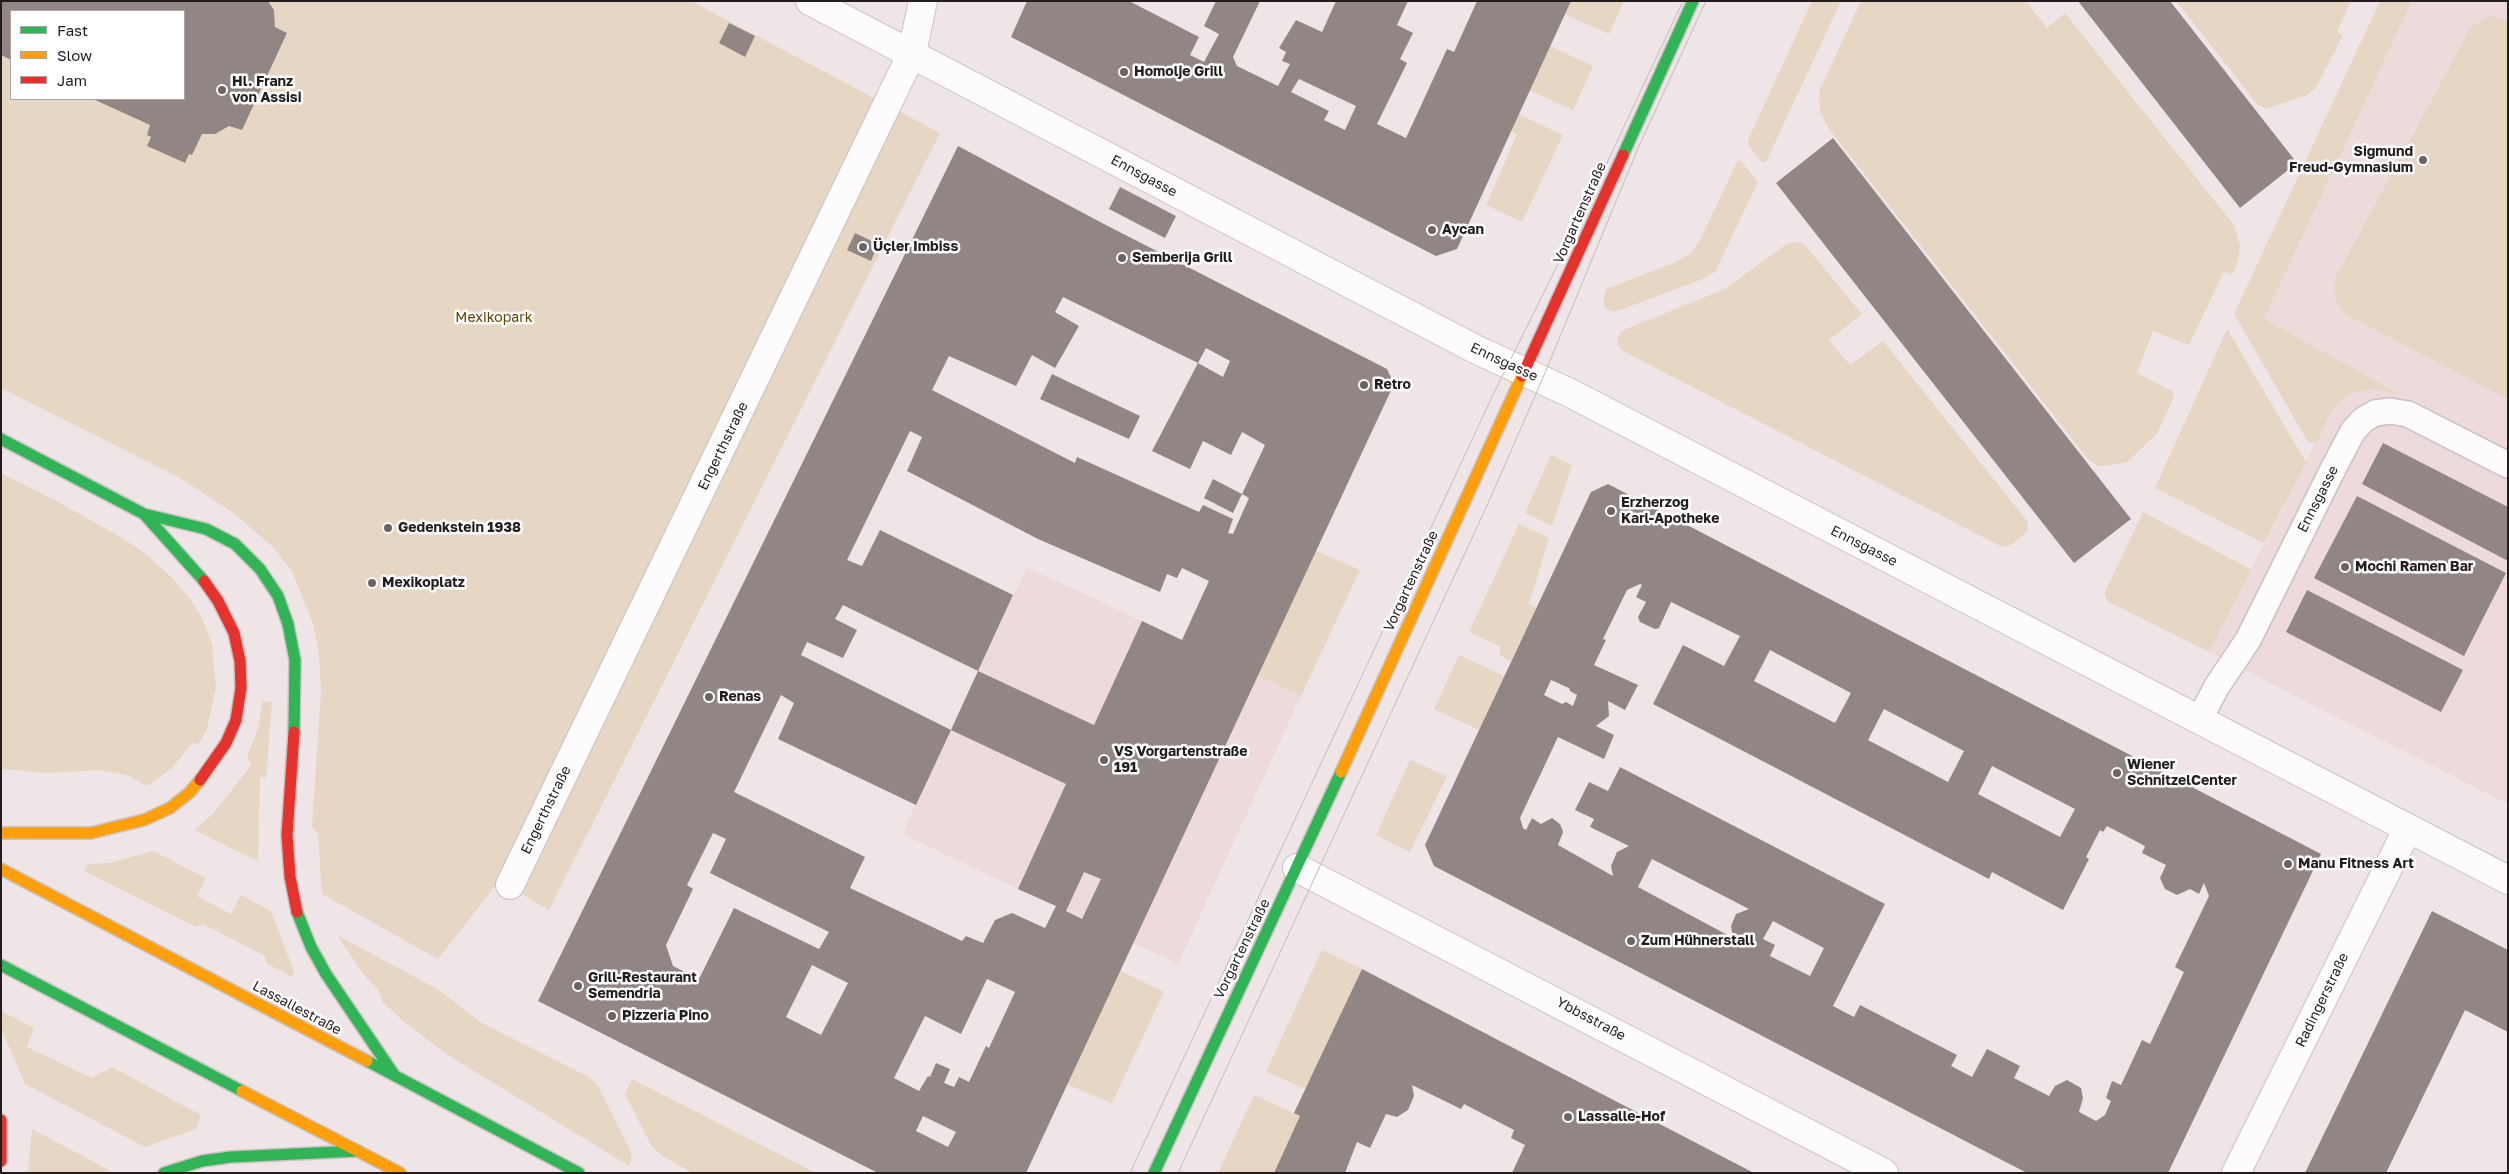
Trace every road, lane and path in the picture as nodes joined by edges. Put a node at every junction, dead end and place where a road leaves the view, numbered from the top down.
1 (810, 1) edge
2 (923, 1) edge
3 (1693, 1) edge
4 (912, 53) junction
5 (1524, 372) junction
6 (1, 439) edge
7 (2508, 465) edge
8 (144, 514) junction
9 (2199, 720) junction
10 (2408, 828) junction
11 (1, 834) edge
12 (1297, 868) junction
13 (1, 869) edge
14 (2508, 880) edge
15 (510, 886) dead end
16 (1, 965) edge
17 (395, 1076) junction
18 (1, 1121) edge
19 (359, 1151) junction
20 (1, 1161) edge
21 (169, 1171) edge
22 (400, 1173) edge
23 (579, 1173) edge
24 (1154, 1173) edge
25 (1884, 1173) edge
26 (2236, 1173) edge

1 - 4 street, Ennsgasse
2 - 4 street, Engerthstraße
3 - 5 main road, Vorgartenstraße
4 - 5 street, Ennsgasse
4 - 15 street, Engerthstraße
5 - 9 street, Ennsgasse
5 - 12 main road, Vorgartenstraße
6 - 8 main road
7 - 9 lane, Ennsgasse
8 - 11 main road
8 - 17 main road
9 - 10 street, Ennsgasse
10 - 14 street, Ennsgasse
10 - 26 street, Radingerstraße
12 - 24 main road, Vorgartenstraße
12 - 25 street, Ybbsstraße
13 - 17 main road, Lassallestraße
16 - 19 main road
17 - 23 main road, Lassallestraße
18 - 20 main road
19 - 21 main road
19 - 22 main road

